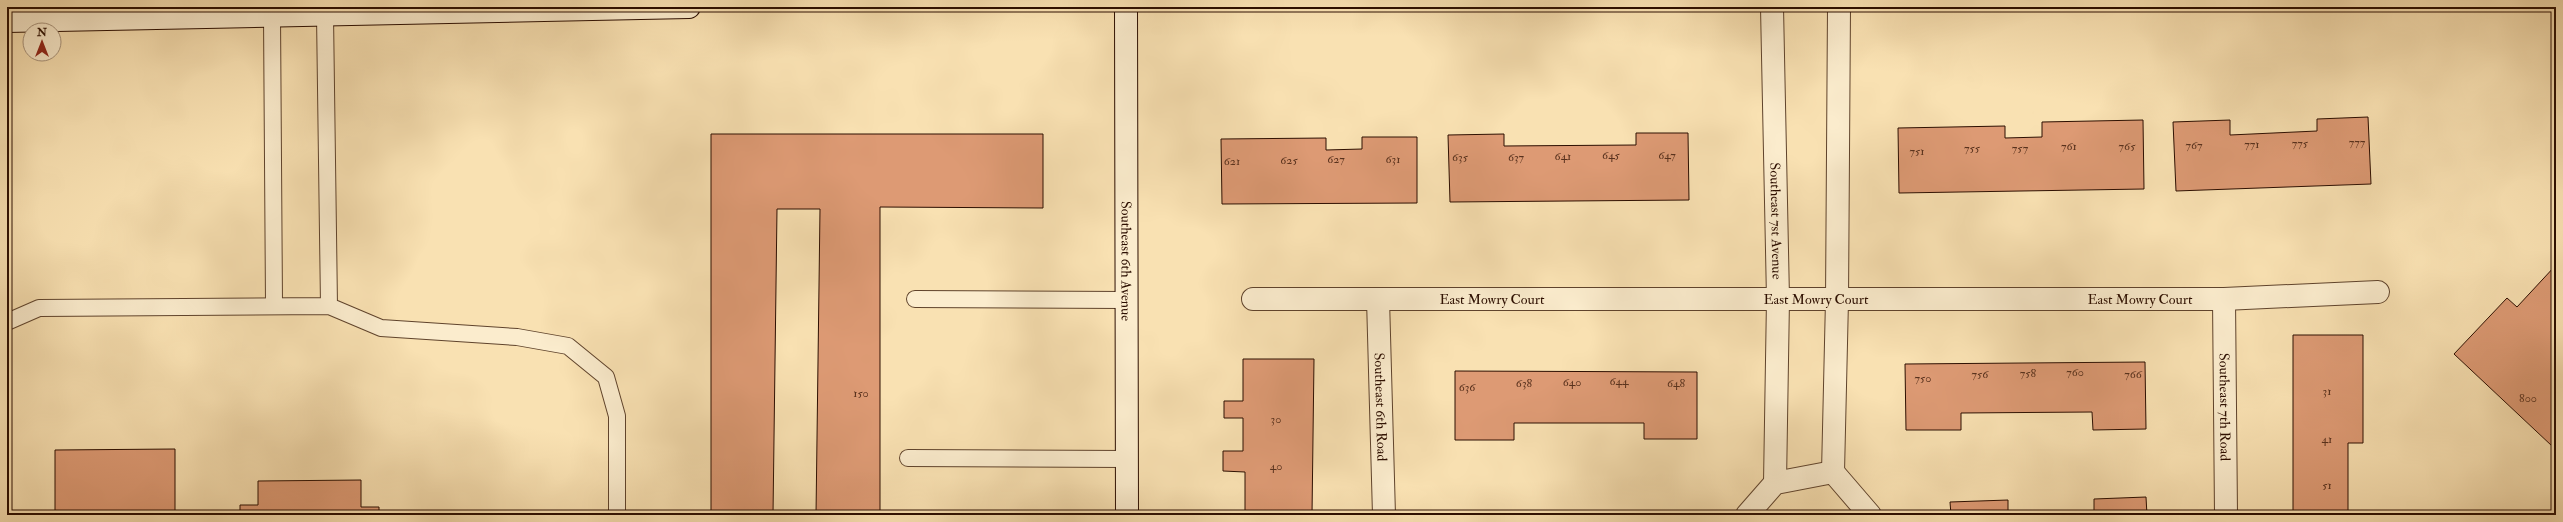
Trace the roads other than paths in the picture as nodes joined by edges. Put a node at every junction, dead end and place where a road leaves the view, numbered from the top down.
1 (689, 7) edge
2 (1126, 7) edge
3 (1772, 7) edge
4 (1839, 7) edge
5 (547, 8) edge
6 (358, 11) edge
7 (259, 13) edge
8 (64, 14) edge
9 (325, 16) junction
10 (7, 21) edge
11 (2378, 292) dead end
12 (915, 299) dead end
13 (1253, 299) dead end
14 (1378, 299) junction
15 (1778, 299) junction
16 (2224, 299) junction
17 (1126, 300) junction
18 (1837, 300) junction
19 (274, 304) junction
20 (329, 306) junction
21 (7, 322) edge
22 (908, 458) dead end
23 (1126, 458) junction
24 (1833, 472) junction
25 (1775, 483) junction
26 (617, 515) edge
27 (1126, 515) edge
28 (1384, 515) edge
29 (1747, 515) edge
30 (1870, 515) edge
31 (2226, 515) edge

1 - 5 street
2 - 17 street, Southeast 6th Avenue
3 - 15 street, Southeast 7st Avenue
4 - 18 street
5 - 6 street
6 - 9 street
7 - 8 street
7 - 9 street
7 - 19 lane
8 - 10 street
9 - 20 lane
11 - 16 street, East Mowry Court
12 - 17 lane
13 - 14 street, East Mowry Court
14 - 15 street, East Mowry Court
14 - 28 street, Southeast 6th Road
15 - 18 street, East Mowry Court
15 - 25 street, Southeast 7st Avenue
16 - 18 street, East Mowry Court
16 - 31 street, Southeast 7th Road
17 - 23 street, Southeast 6th Avenue
18 - 24 street
19 - 20 lane
19 - 21 lane
20 - 26 lane
22 - 23 lane
23 - 27 street, Southeast 6th Avenue
24 - 25 street
24 - 30 street
25 - 29 street

